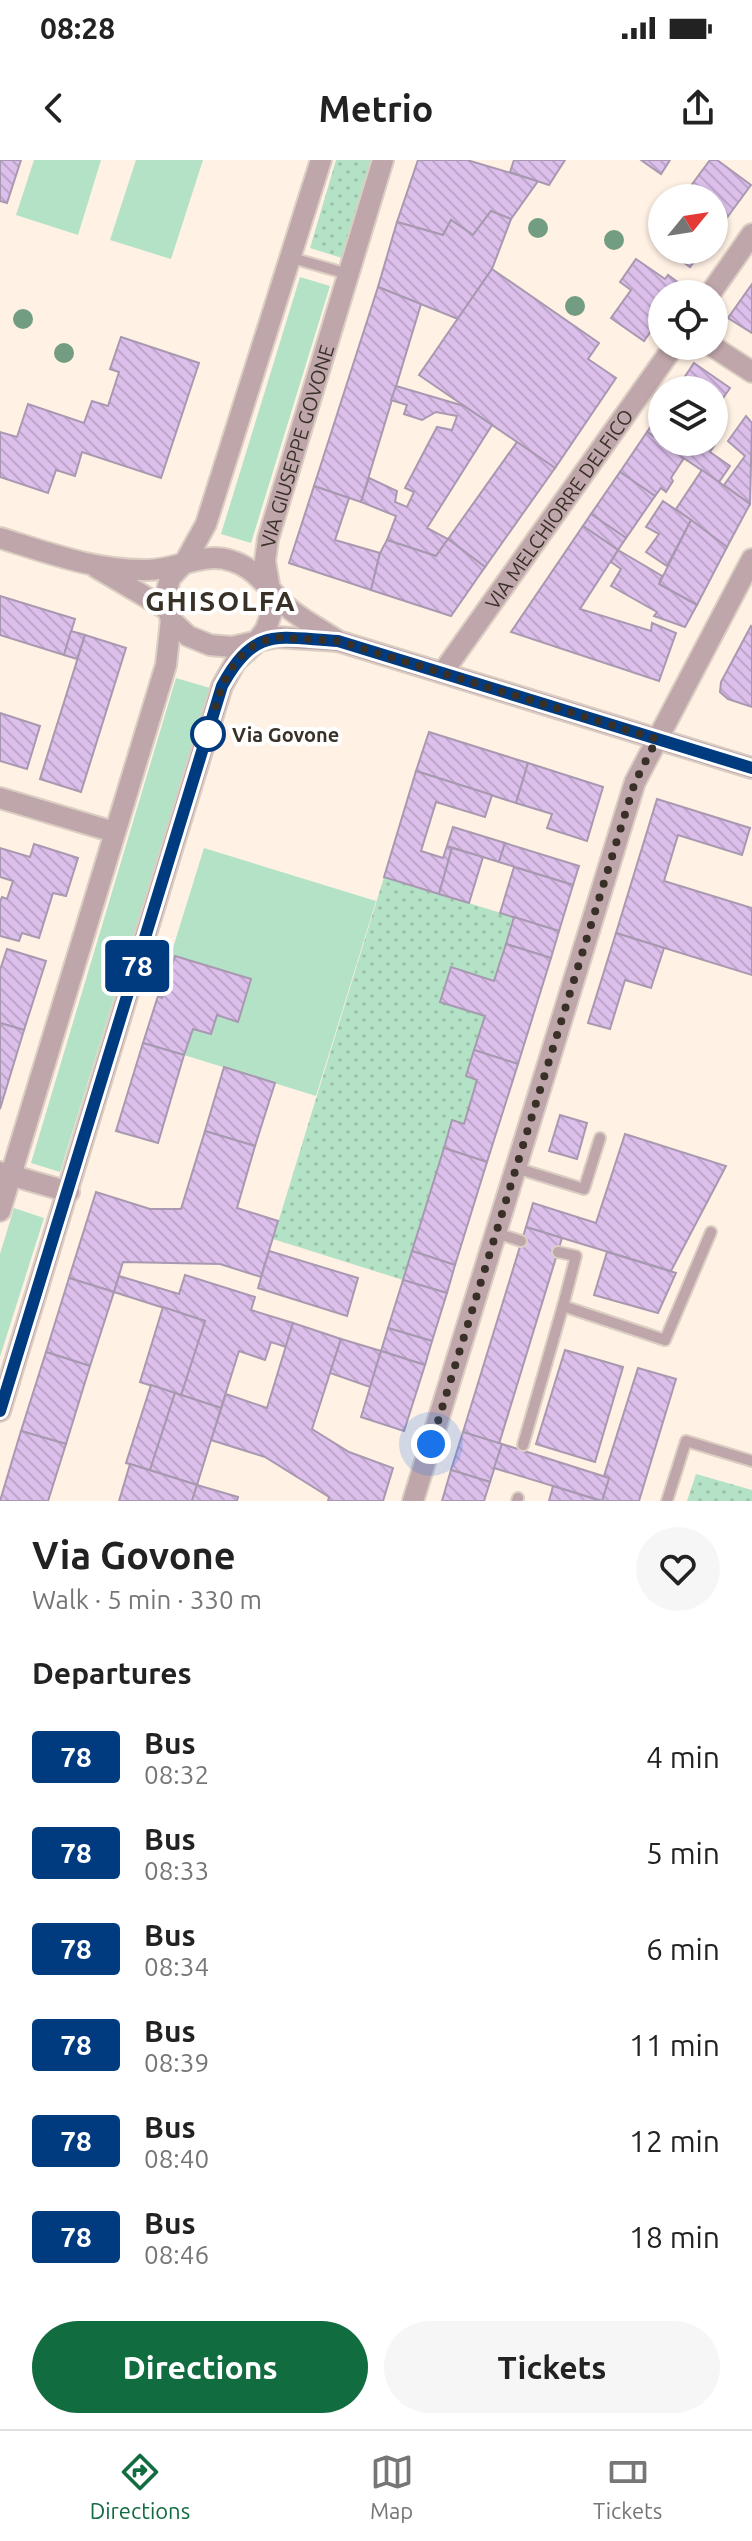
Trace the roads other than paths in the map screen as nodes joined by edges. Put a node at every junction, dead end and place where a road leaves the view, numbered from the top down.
1 (321, 160) edge
2 (383, 160) edge
3 (752, 234) edge
4 (292, 258) junction
5 (348, 274) junction
6 (720, 280) edge
7 (728, 356) edge
8 (664, 360) edge
9 (752, 372) edge
10 (0, 538) edge
11 (752, 559) edge
12 (185, 562) junction
13 (93, 566) junction
14 (268, 585) junction
15 (169, 615) junction
16 (338, 641) junction
17 (255, 644) junction
18 (443, 672) junction
19 (657, 739) junction
20 (752, 768) edge
21 (0, 798) edge
22 (114, 832) junction
23 (600, 1138) dead end
24 (516, 1168) junction
25 (6, 1174) edge
26 (69, 1192) junction
27 (0, 1211) edge
28 (711, 1232) dead end
29 (496, 1233) junction
30 (521, 1241) dead end
31 (558, 1252) dead end
32 (563, 1306) junction
33 (0, 1411) edge
34 (523, 1445) dead end
35 (752, 1461) edge
36 (413, 1501) edge
37 (667, 1501) edge

1 - 4 street
2 - 5 street, VIA GIUSEPPE GOVONE
3 - 6 street
4 - 5 lane
4 - 12 street
5 - 14 street, VIA GIUSEPPE GOVONE
7 - 9 street
8 - 18 street, VIA MELCHIORRE DELFICO
10 - 13 street
11 - 19 street
12 - 13 street
12 - 14 street
12 - 15 street
13 - 15 street
14 - 16 street
14 - 17 street, VIA GIUSEPPE GOVONE
15 - 17 street
15 - 22 street
16 - 17 street
16 - 18 street
17 - 26 street, VIA GIUSEPPE GOVONE
18 - 19 street
19 - 20 street
19 - 24 street
21 - 22 street
22 - 25 street
23 - 24 lane
24 - 29 street
25 - 26 street
25 - 27 street
26 - 33 street, VIA GIUSEPPE GOVONE
28 - 32 lane
29 - 30 lane
29 - 36 street
31 - 32 lane
32 - 34 lane
35 - 37 lane

